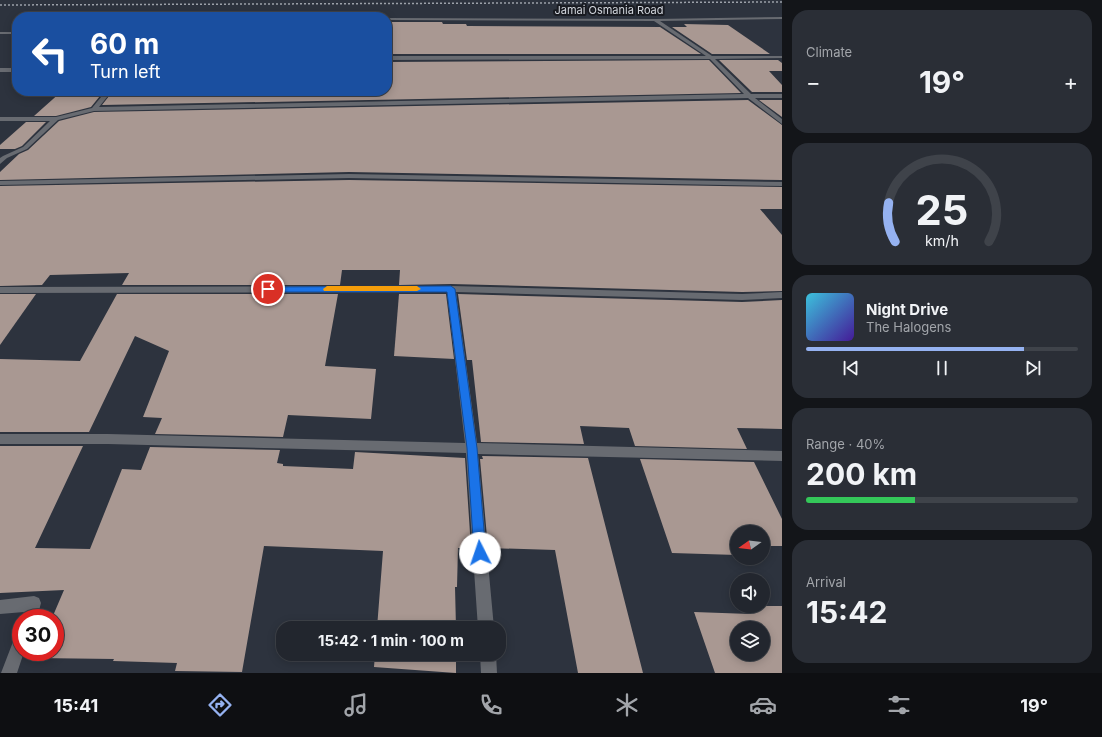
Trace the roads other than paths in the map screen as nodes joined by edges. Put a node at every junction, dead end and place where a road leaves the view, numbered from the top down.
1 (782, 18) edge
2 (392, 19) edge
3 (655, 20) junction
4 (0, 33) edge
5 (12, 33) edge
6 (711, 57) junction
7 (782, 57) edge
8 (392, 58) edge
9 (0, 70) edge
10 (12, 70) edge
11 (105, 96) edge
12 (748, 96) junction
13 (782, 96) edge
14 (94, 109) junction
15 (56, 118) junction
16 (0, 119) edge
17 (782, 122) edge
18 (0, 162) edge
19 (0, 183) edge
20 (782, 184) edge
21 (451, 289) junction
22 (0, 290) edge
23 (782, 295) edge
24 (0, 439) edge
25 (472, 448) junction
26 (782, 456) edge
27 (0, 607) edge
28 (32, 609) edge
29 (485, 621) edge
30 (13, 661) edge
31 (488, 661) edge
32 (9, 673) edge
33 (489, 673) edge

1 - 3 street, Jamai Osmania Road
2 - 3 street, Jamai Osmania Road
3 - 6 street
4 - 5 street
6 - 7 street
6 - 8 street
6 - 12 street
9 - 10 street
11 - 14 street
12 - 13 street
12 - 14 street
12 - 17 street
14 - 15 street
15 - 16 street
15 - 18 street
19 - 20 street
21 - 22 street
21 - 23 street
21 - 25 street
24 - 25 street
25 - 26 street
25 - 29 street
27 - 28 street
30 - 32 street
31 - 33 street

